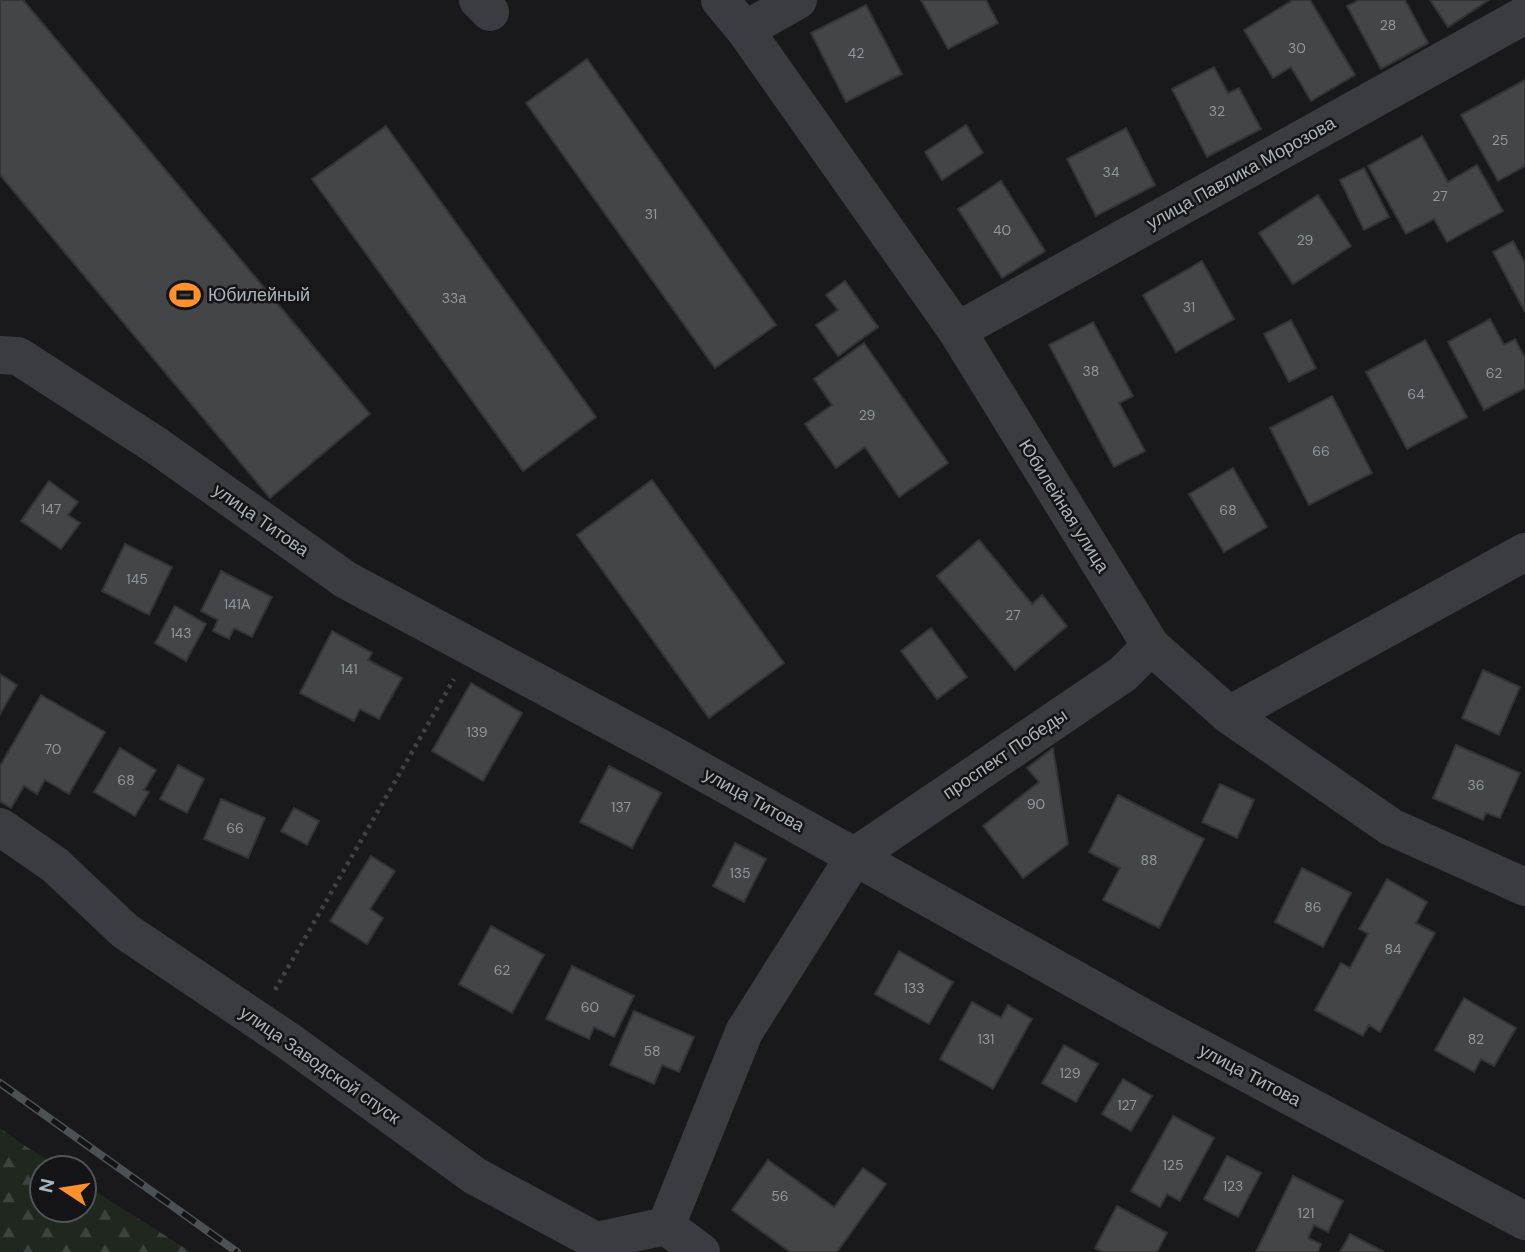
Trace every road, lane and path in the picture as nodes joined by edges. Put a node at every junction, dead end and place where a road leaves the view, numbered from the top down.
1 (720, 0) edge
2 (799, 0) edge
3 (1525, 15) edge
4 (745, 30) junction
5 (957, 331) junction
6 (0, 355) edge
7 (1525, 552) edge
8 (1151, 646) junction
9 (472, 648) junction
10 (1229, 715) junction
11 (0, 827) edge
12 (855, 856) junction
13 (1525, 887) edge
14 (258, 1020) junction
15 (1525, 1221) edge
16 (666, 1226) junction
17 (701, 1252) edge

1 - 4 street, Юбилейная улица
2 - 4 street
3 - 5 street, улица Павлика Морозова
4 - 5 street, Юбилейная улица
5 - 8 street, Юбилейная улица
6 - 9 street, улица Титова
7 - 10 street
8 - 10 street, Юбилейная улица
8 - 12 street, проспект Победы
9 - 12 street, улица Титова
9 - 14 path
10 - 13 street, Юбилейная улица
11 - 14 street, улица Заводской спуск
12 - 15 street, улица Титова
12 - 16 street
14 - 16 street, улица Заводской спуск
16 - 17 street

